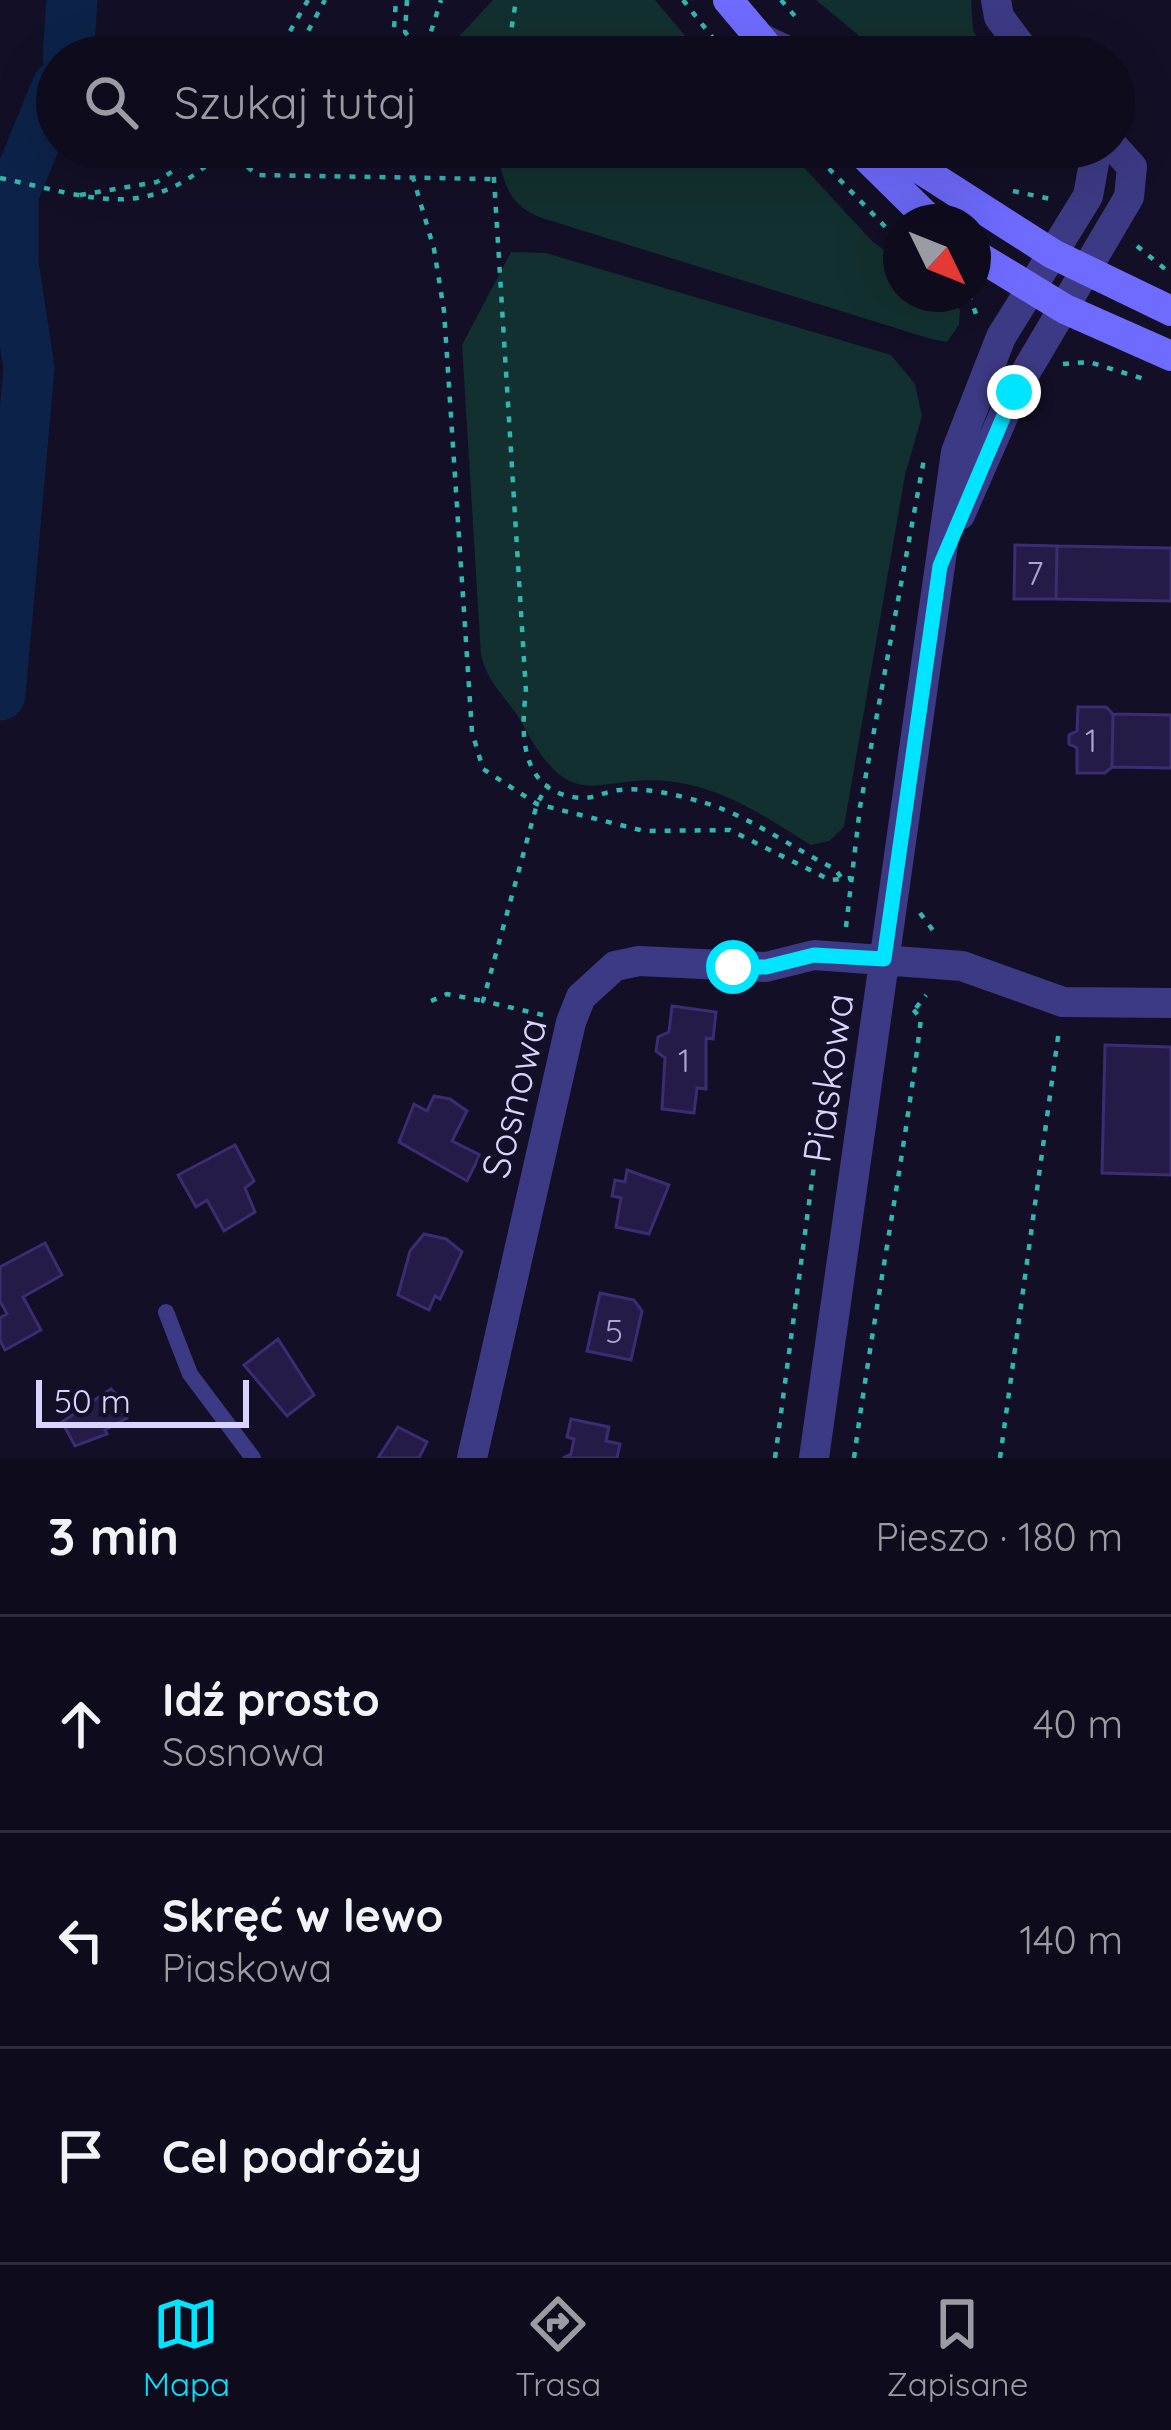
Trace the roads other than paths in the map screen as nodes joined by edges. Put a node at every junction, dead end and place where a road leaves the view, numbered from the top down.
1 (996, 0) edge
2 (738, 12) edge
3 (758, 36) edge
4 (780, 36) edge
5 (1013, 36) edge
6 (877, 168) edge
7 (925, 168) edge
8 (1093, 168) edge
9 (1132, 168) edge
10 (914, 204) edge
11 (1053, 254) junction
12 (991, 265) edge
13 (1087, 272) junction
14 (1030, 290) junction
15 (1065, 309) junction
16 (1171, 311) edge
17 (1171, 356) edge
18 (940, 566) junction
19 (884, 959) junction
20 (1171, 1004) edge
21 (166, 1312) dead end
22 (253, 1458) edge
23 (472, 1458) edge
24 (814, 1458) edge

1 - 5 street
2 - 3 main road
2 - 4 lane
6 - 10 main road
7 - 11 main road
8 - 11 street, Piaskowa
9 - 13 street, Piaskowa
11 - 13 main road
11 - 14 street, Piaskowa
12 - 14 main road
13 - 15 street, Piaskowa
13 - 16 main road
14 - 15 main road
14 - 18 street, Piaskowa
15 - 17 main road
15 - 18 street, Piaskowa
18 - 19 street, Piaskowa
19 - 20 street, Sosnowa
19 - 23 street, Sosnowa
19 - 24 street, Piaskowa
21 - 22 lane

